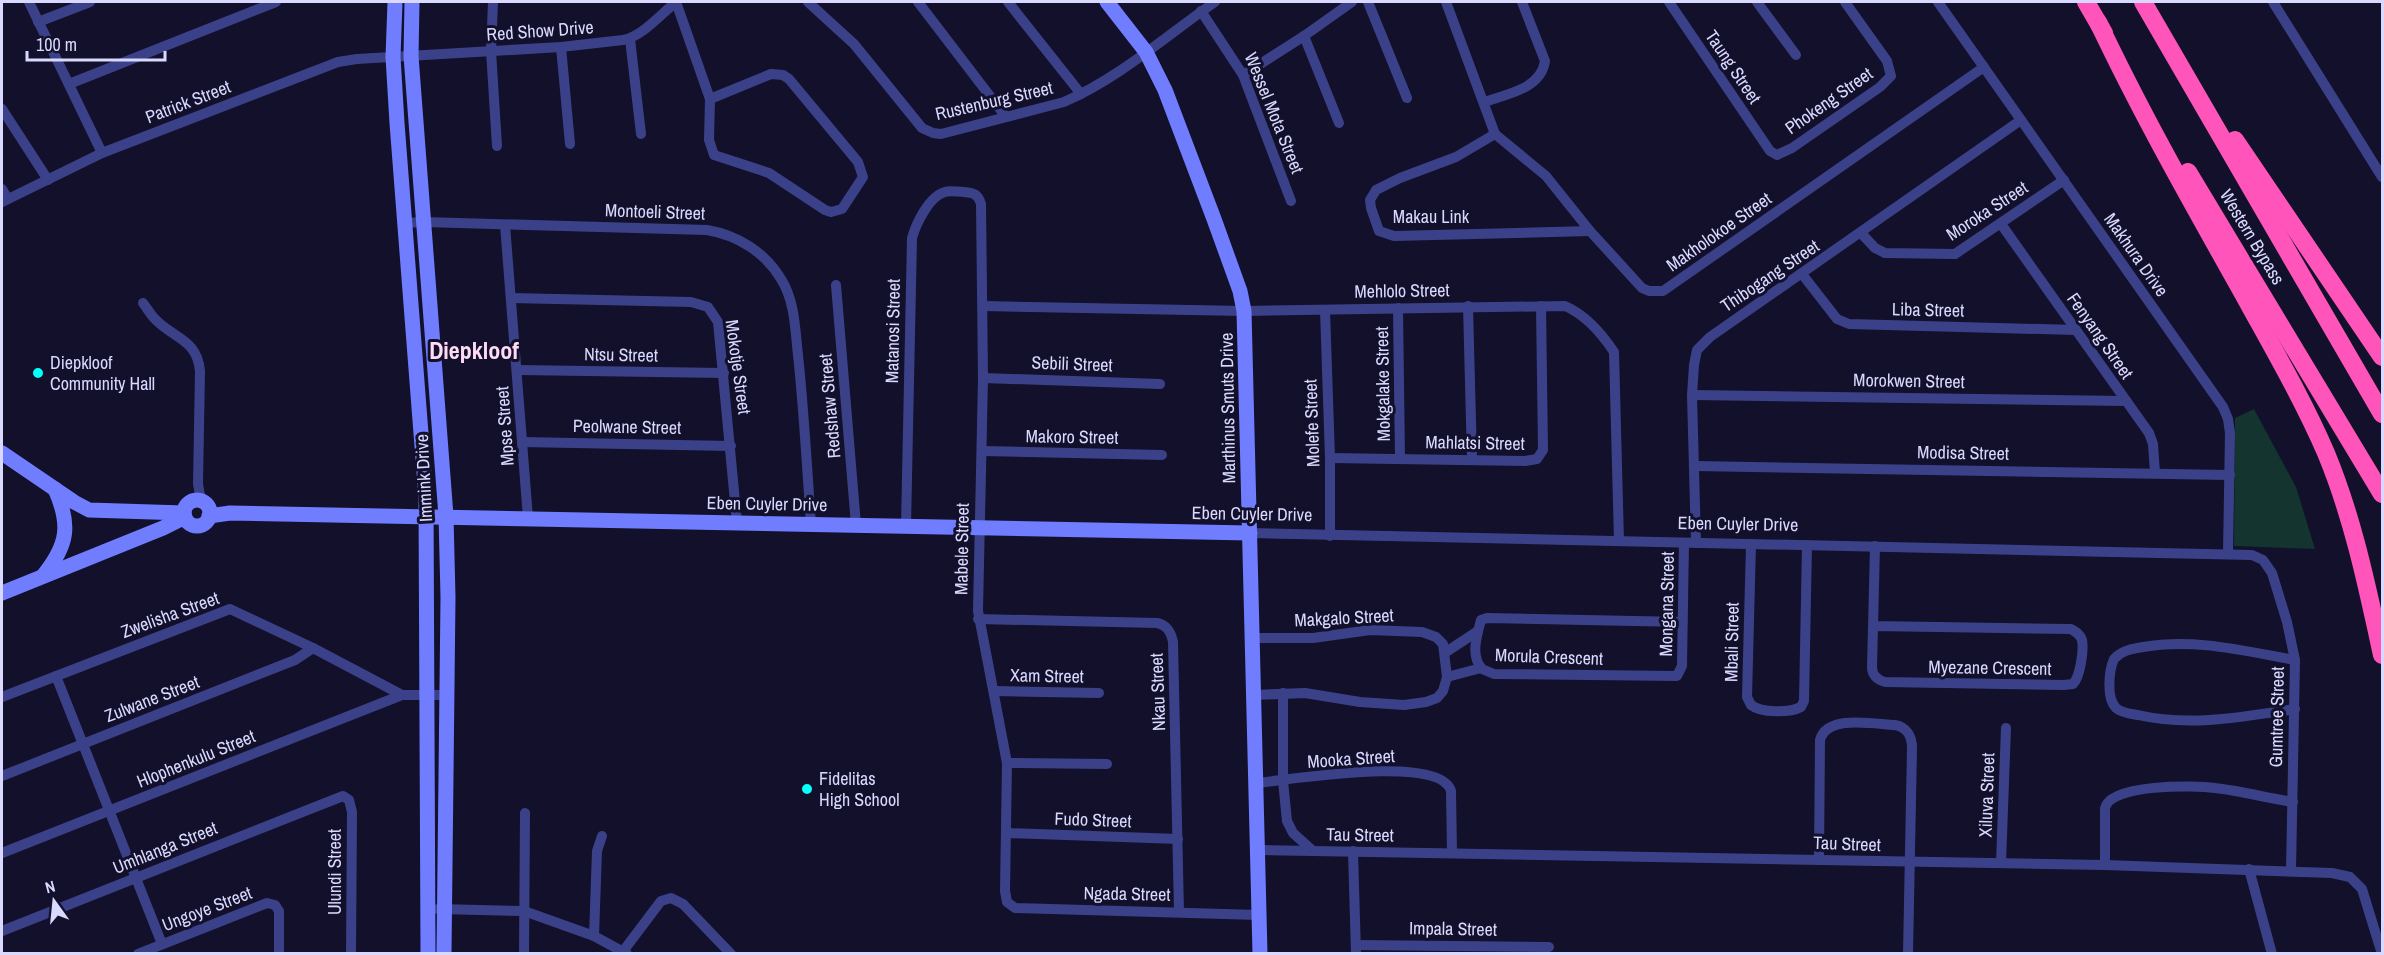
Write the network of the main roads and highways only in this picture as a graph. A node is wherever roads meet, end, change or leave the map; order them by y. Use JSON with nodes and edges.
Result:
{"nodes":[{"id":1,"x":2086,"y":2,"type":"edge"},
{"id":2,"x":2145,"y":4,"type":"edge"},
{"id":3,"x":2098,"y":22,"type":"junction"},
{"id":4,"x":2382,"y":357,"type":"edge"},
{"id":5,"x":2382,"y":414,"type":"edge"},
{"id":6,"x":2382,"y":494,"type":"edge"},
{"id":7,"x":2382,"y":654,"type":"edge"}],
"edges":[{"from":1,"to":3,"type":"highway","name":"Western Bypass"},
{"from":2,"to":4,"type":"highway"},
{"from":2,"to":5,"type":"highway","name":"Western Bypass"},
{"from":3,"to":6,"type":"highway","name":"Western Bypass"},
{"from":3,"to":7,"type":"highway"}]}
